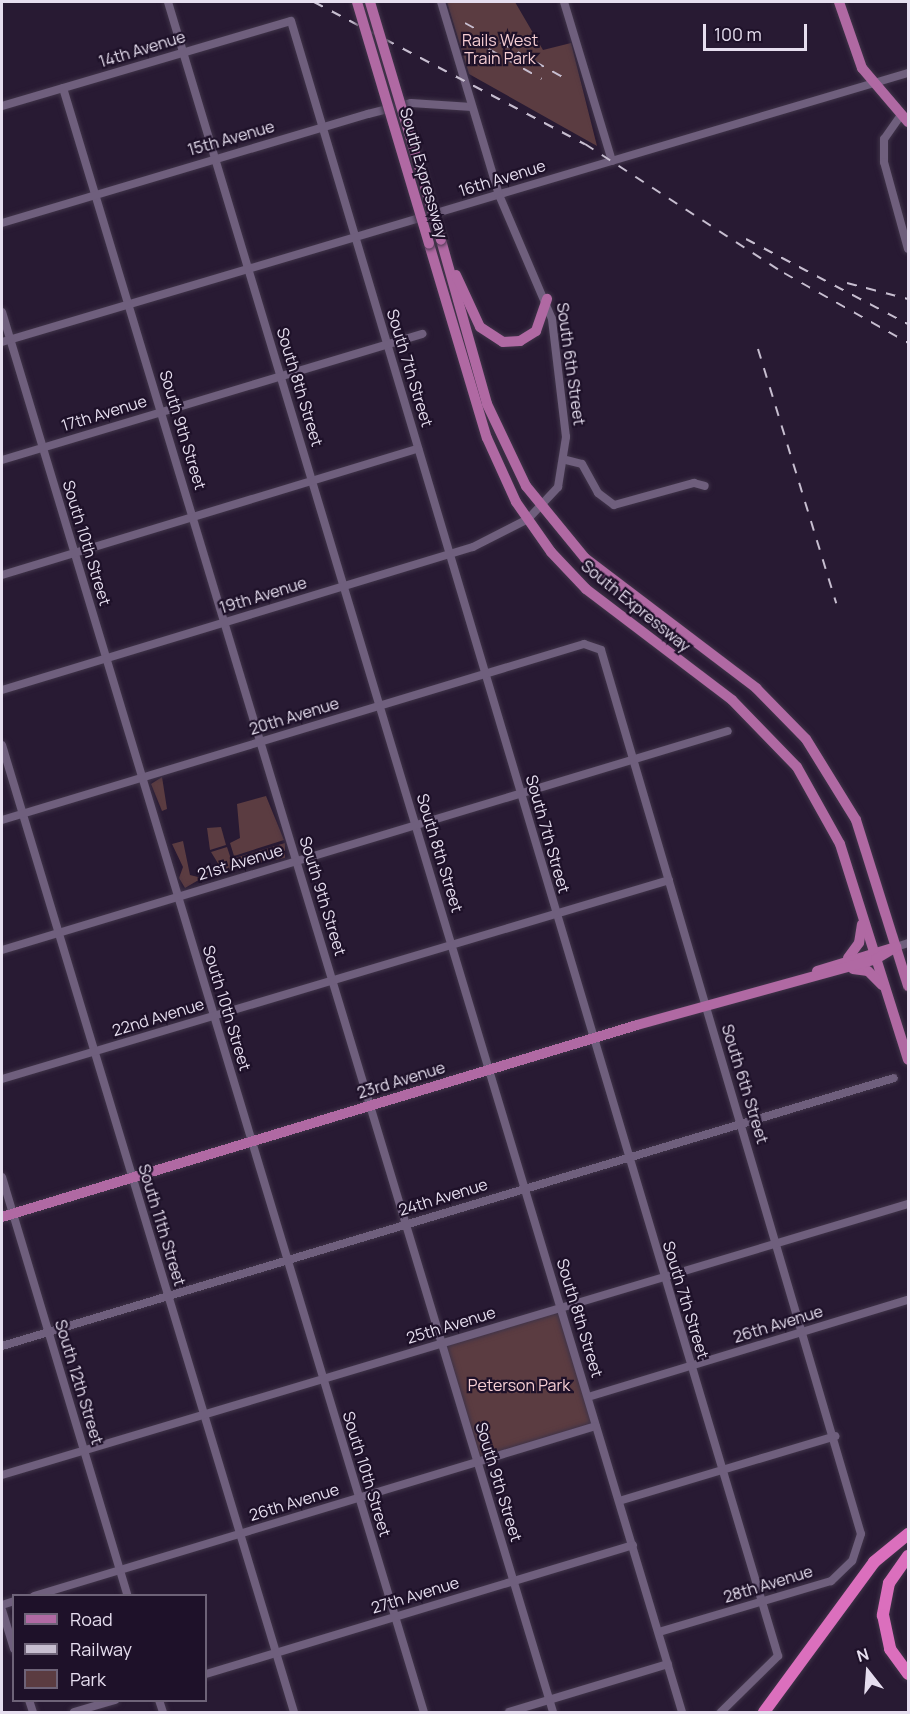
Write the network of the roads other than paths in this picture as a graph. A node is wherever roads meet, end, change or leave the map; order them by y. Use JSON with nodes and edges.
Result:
{"nodes":[{"id":1,"x":168,"y":2,"type":"edge"},
{"id":2,"x":357,"y":2,"type":"edge"},
{"id":3,"x":370,"y":2,"type":"edge"},
{"id":4,"x":441,"y":2,"type":"edge"},
{"id":5,"x":564,"y":2,"type":"edge"},
{"id":6,"x":839,"y":2,"type":"edge"},
{"id":7,"x":291,"y":21,"type":"joint"},
{"id":8,"x":183,"y":52,"type":"junction"},
{"id":9,"x":909,"y":73,"type":"edge"},
{"id":10,"x":871,"y":84,"type":"junction"},
{"id":11,"x":63,"y":88,"type":"junction"},
{"id":12,"x":2,"y":106,"type":"edge"},
{"id":13,"x":472,"y":107,"type":"junction"},
{"id":14,"x":905,"y":118,"type":"edge"},
{"id":15,"x":323,"y":127,"type":"junction"},
{"id":16,"x":215,"y":158,"type":"junction"},
{"id":17,"x":612,"y":161,"type":"junction"},
{"id":18,"x":96,"y":195,"type":"junction"},
{"id":19,"x":499,"y":195,"type":"junction"},
{"id":20,"x":2,"y":223,"type":"edge"},
{"id":21,"x":355,"y":237,"type":"junction"},
{"id":22,"x":441,"y":240,"type":"junction"},
{"id":23,"x":909,"y":249,"type":"edge"},
{"id":24,"x":248,"y":269,"type":"junction"},
{"id":25,"x":547,"y":299,"type":"junction"},
{"id":26,"x":129,"y":304,"type":"junction"},
{"id":27,"x":2,"y":312,"type":"edge"},
{"id":28,"x":423,"y":334,"type":"dead end"},
{"id":29,"x":6,"y":341,"type":"edge"},
{"id":30,"x":387,"y":344,"type":"junction"},
{"id":31,"x":280,"y":375,"type":"junction"},
{"id":32,"x":161,"y":412,"type":"junction"},
{"id":33,"x":42,"y":447,"type":"junction"},
{"id":34,"x":418,"y":449,"type":"junction"},
{"id":35,"x":2,"y":460,"type":"edge"},
{"id":36,"x":566,"y":460,"type":"junction"},
{"id":37,"x":312,"y":481,"type":"junction"},
{"id":38,"x":705,"y":486,"type":"dead end"},
{"id":39,"x":540,"y":508,"type":"junction"},
{"id":40,"x":193,"y":517,"type":"junction"},
{"id":41,"x":528,"y":519,"type":"junction"},
{"id":42,"x":74,"y":553,"type":"junction"},
{"id":43,"x":450,"y":554,"type":"junction"},
{"id":44,"x":2,"y":575,"type":"edge"},
{"id":45,"x":344,"y":586,"type":"junction"},
{"id":46,"x":225,"y":622,"type":"junction"},
{"id":47,"x":597,"y":645,"type":"joint"},
{"id":48,"x":106,"y":658,"type":"junction"},
{"id":49,"x":485,"y":674,"type":"junction"},
{"id":50,"x":2,"y":690,"type":"edge"},
{"id":51,"x":380,"y":705,"type":"junction"},
{"id":52,"x":728,"y":731,"type":"dead end"},
{"id":53,"x":262,"y":741,"type":"junction"},
{"id":54,"x":2,"y":745,"type":"edge"},
{"id":55,"x":634,"y":760,"type":"junction"},
{"id":56,"x":142,"y":778,"type":"junction"},
{"id":57,"x":520,"y":793,"type":"junction"},
{"id":58,"x":22,"y":814,"type":"junction"},
{"id":59,"x":2,"y":820,"type":"edge"},
{"id":60,"x":416,"y":825,"type":"junction"},
{"id":61,"x":297,"y":861,"type":"junction"},
{"id":62,"x":669,"y":880,"type":"junction"},
{"id":63,"x":178,"y":897,"type":"junction"},
{"id":64,"x":860,"y":906,"type":"junction"},
{"id":65,"x":556,"y":913,"type":"junction"},
{"id":66,"x":58,"y":933,"type":"junction"},
{"id":67,"x":909,"y":943,"type":"edge"},
{"id":68,"x":452,"y":944,"type":"junction"},
{"id":69,"x":896,"y":947,"type":"junction"},
{"id":70,"x":2,"y":950,"type":"edge"},
{"id":71,"x":875,"y":955,"type":"junction"},
{"id":72,"x":848,"y":958,"type":"junction"},
{"id":73,"x":841,"y":970,"type":"junction"},
{"id":74,"x":810,"y":974,"type":"junction"},
{"id":75,"x":332,"y":980,"type":"junction"},
{"id":76,"x":909,"y":986,"type":"edge"},
{"id":77,"x":887,"y":994,"type":"junction"},
{"id":78,"x":706,"y":1005,"type":"junction"},
{"id":79,"x":213,"y":1015,"type":"junction"},
{"id":80,"x":593,"y":1038,"type":"junction"},
{"id":81,"x":93,"y":1053,"type":"junction"},
{"id":82,"x":909,"y":1060,"type":"edge"},
{"id":83,"x":489,"y":1070,"type":"junction"},
{"id":84,"x":894,"y":1078,"type":"dead end"},
{"id":85,"x":2,"y":1079,"type":"edge"},
{"id":86,"x":370,"y":1105,"type":"junction"},
{"id":87,"x":741,"y":1124,"type":"junction"},
{"id":88,"x":251,"y":1141,"type":"junction"},
{"id":89,"x":628,"y":1157,"type":"junction"},
{"id":90,"x":2,"y":1177,"type":"edge"},
{"id":91,"x":132,"y":1177,"type":"junction"},
{"id":92,"x":525,"y":1188,"type":"junction"},
{"id":93,"x":909,"y":1204,"type":"edge"},
{"id":94,"x":13,"y":1213,"type":"junction"},
{"id":95,"x":2,"y":1217,"type":"edge"},
{"id":96,"x":406,"y":1224,"type":"junction"},
{"id":97,"x":777,"y":1243,"type":"junction"},
{"id":98,"x":287,"y":1260,"type":"junction"},
{"id":99,"x":664,"y":1277,"type":"junction"},
{"id":100,"x":168,"y":1296,"type":"junction"},
{"id":101,"x":909,"y":1300,"type":"edge"},
{"id":102,"x":561,"y":1307,"type":"junction"},
{"id":103,"x":49,"y":1332,"type":"junction"},
{"id":104,"x":804,"y":1332,"type":"junction"},
{"id":105,"x":442,"y":1343,"type":"junction"},
{"id":106,"x":2,"y":1346,"type":"edge"},
{"id":107,"x":690,"y":1366,"type":"junction"},
{"id":108,"x":322,"y":1379,"type":"junction"},
{"id":109,"x":588,"y":1397,"type":"junction"},
{"id":110,"x":204,"y":1415,"type":"junction"},
{"id":111,"x":596,"y":1426,"type":"junction"},
{"id":112,"x":835,"y":1436,"type":"junction"},
{"id":113,"x":84,"y":1450,"type":"junction"},
{"id":114,"x":477,"y":1462,"type":"junction"},
{"id":115,"x":722,"y":1470,"type":"junction"},
{"id":116,"x":2,"y":1475,"type":"edge"},
{"id":117,"x":358,"y":1498,"type":"junction"},
{"id":118,"x":619,"y":1501,"type":"junction"},
{"id":119,"x":240,"y":1534,"type":"junction"},
{"id":120,"x":861,"y":1534,"type":"joint"},
{"id":121,"x":909,"y":1534,"type":"edge"},
{"id":122,"x":633,"y":1545,"type":"junction"},
{"id":123,"x":909,"y":1556,"type":"edge"},
{"id":124,"x":120,"y":1569,"type":"junction"},
{"id":125,"x":513,"y":1581,"type":"junction"},
{"id":126,"x":40,"y":1594,"type":"edge"},
{"id":127,"x":127,"y":1594,"type":"edge"},
{"id":128,"x":762,"y":1601,"type":"junction"},
{"id":129,"x":2,"y":1610,"type":"edge"},
{"id":130,"x":395,"y":1617,"type":"junction"},
{"id":131,"x":659,"y":1632,"type":"junction"},
{"id":132,"x":12,"y":1642,"type":"edge"},
{"id":133,"x":276,"y":1653,"type":"junction"},
{"id":134,"x":668,"y":1664,"type":"junction"},
{"id":135,"x":207,"y":1674,"type":"edge"},
{"id":136,"x":909,"y":1674,"type":"edge"},
{"id":137,"x":549,"y":1700,"type":"junction"},
{"id":138,"x":112,"y":1702,"type":"edge"},
{"id":139,"x":74,"y":1713,"type":"edge"},
{"id":140,"x":294,"y":1713,"type":"edge"},
{"id":141,"x":424,"y":1713,"type":"edge"},
{"id":142,"x":509,"y":1713,"type":"edge"},
{"id":143,"x":553,"y":1713,"type":"edge"},
{"id":144,"x":682,"y":1713,"type":"edge"},
{"id":145,"x":721,"y":1713,"type":"edge"},
{"id":146,"x":764,"y":1713,"type":"edge"}],
"edges":[{"from":1,"to":8,"type":"street","name":"South 8th Street"},
{"from":2,"to":41,"type":"main road","name":"South Expressway","bridge":true},
{"from":3,"to":22,"type":"main road","name":"South Expressway","bridge":true},
{"from":4,"to":13,"type":"street","name":"South 6th Street"},
{"from":5,"to":17,"type":"street"},
{"from":6,"to":10,"type":"main road"},
{"from":7,"to":8,"type":"street","name":"14th Avenue"},
{"from":7,"to":15,"type":"street","name":"South 7th Street"},
{"from":8,"to":11,"type":"street","name":"14th Avenue"},
{"from":8,"to":16,"type":"street","name":"South 8th Street"},
{"from":9,"to":10,"type":"street","name":"16th Avenue"},
{"from":10,"to":14,"type":"main road"},
{"from":10,"to":17,"type":"street","name":"16th Avenue"},
{"from":11,"to":12,"type":"street","name":"14th Avenue"},
{"from":11,"to":18,"type":"street","name":"South 9th Street"},
{"from":13,"to":15,"type":"street","name":"15th Avenue"},
{"from":13,"to":19,"type":"street","name":"South 6th Street"},
{"from":14,"to":23,"type":"street"},
{"from":15,"to":16,"type":"street","name":"15th Avenue"},
{"from":15,"to":21,"type":"street","name":"South 7th Street"},
{"from":16,"to":18,"type":"street","name":"15th Avenue"},
{"from":16,"to":24,"type":"street","name":"South 8th Street"},
{"from":17,"to":19,"type":"street","name":"16th Avenue"},
{"from":18,"to":20,"type":"street","name":"15th Avenue"},
{"from":18,"to":26,"type":"street","name":"South 9th Street"},
{"from":19,"to":21,"type":"street","name":"16th Avenue"},
{"from":19,"to":25,"type":"street","name":"South 6th Street"},
{"from":21,"to":24,"type":"street","name":"16th Avenue"},
{"from":21,"to":30,"type":"street","name":"South 7th Street"},
{"from":22,"to":25,"type":"main road"},
{"from":22,"to":39,"type":"main road","name":"South Expressway"},
{"from":24,"to":26,"type":"street","name":"16th Avenue"},
{"from":24,"to":31,"type":"street","name":"South 8th Street"},
{"from":25,"to":36,"type":"street","name":"South 6th Street"},
{"from":26,"to":29,"type":"street","name":"16th Avenue"},
{"from":26,"to":32,"type":"street","name":"South 9th Street"},
{"from":27,"to":29,"type":"street","name":"South 10th Street"},
{"from":28,"to":30,"type":"street","name":"17th Avenue"},
{"from":29,"to":33,"type":"street","name":"South 10th Street"},
{"from":30,"to":31,"type":"street","name":"17th Avenue"},
{"from":30,"to":34,"type":"street","name":"South 7th Street"},
{"from":31,"to":32,"type":"street","name":"17th Avenue"},
{"from":31,"to":37,"type":"street","name":"South 8th Street"},
{"from":32,"to":33,"type":"street","name":"17th Avenue"},
{"from":32,"to":40,"type":"street","name":"South 9th Street"},
{"from":33,"to":35,"type":"street","name":"17th Avenue"},
{"from":33,"to":42,"type":"street","name":"South 10th Street"},
{"from":34,"to":37,"type":"street"},
{"from":34,"to":43,"type":"street","name":"South 7th Street"},
{"from":36,"to":38,"type":"street"},
{"from":36,"to":39,"type":"street","name":"South 6th Street"},
{"from":37,"to":40,"type":"street"},
{"from":37,"to":45,"type":"street","name":"South 8th Street"},
{"from":39,"to":41,"type":"street","name":"South 6th Street"},
{"from":39,"to":69,"type":"main road","name":"South Expressway"},
{"from":40,"to":42,"type":"street"},
{"from":40,"to":46,"type":"street","name":"South 9th Street"},
{"from":41,"to":43,"type":"street","name":"19th Avenue"},
{"from":41,"to":64,"type":"main road","name":"South Expressway"},
{"from":42,"to":44,"type":"street"},
{"from":42,"to":48,"type":"street","name":"South 10th Street"},
{"from":43,"to":45,"type":"street","name":"19th Avenue"},
{"from":43,"to":49,"type":"street","name":"South 7th Street"},
{"from":45,"to":46,"type":"street","name":"19th Avenue"},
{"from":45,"to":51,"type":"street","name":"South 8th Street"},
{"from":46,"to":48,"type":"street","name":"19th Avenue"},
{"from":46,"to":53,"type":"street","name":"South 9th Street"},
{"from":47,"to":49,"type":"street","name":"20th Avenue"},
{"from":47,"to":55,"type":"street","name":"South 6th Street"},
{"from":48,"to":50,"type":"street","name":"19th Avenue"},
{"from":48,"to":56,"type":"street","name":"South 10th Street"},
{"from":49,"to":51,"type":"street","name":"20th Avenue"},
{"from":49,"to":57,"type":"street","name":"South 7th Street"},
{"from":51,"to":53,"type":"street","name":"20th Avenue"},
{"from":51,"to":60,"type":"street","name":"South 8th Street"},
{"from":52,"to":55,"type":"street","name":"21st Avenue"},
{"from":53,"to":56,"type":"street","name":"20th Avenue"},
{"from":53,"to":61,"type":"street","name":"South 9th Street"},
{"from":54,"to":58,"type":"street","name":"South 11th Street"},
{"from":55,"to":57,"type":"street","name":"21st Avenue"},
{"from":55,"to":62,"type":"street","name":"South 6th Street"},
{"from":56,"to":58,"type":"street","name":"20th Avenue"},
{"from":56,"to":63,"type":"street","name":"South 10th Street"},
{"from":57,"to":60,"type":"street","name":"21st Avenue"},
{"from":57,"to":65,"type":"street","name":"South 7th Street"},
{"from":58,"to":59,"type":"street","name":"20th Avenue"},
{"from":58,"to":66,"type":"street","name":"South 11th Street"},
{"from":60,"to":61,"type":"street","name":"21st Avenue"},
{"from":60,"to":68,"type":"street","name":"South 8th Street"},
{"from":61,"to":63,"type":"street","name":"21st Avenue"},
{"from":61,"to":75,"type":"street","name":"South 9th Street"},
{"from":62,"to":65,"type":"street","name":"22nd Avenue"},
{"from":62,"to":78,"type":"street","name":"South 6th Street"},
{"from":63,"to":66,"type":"street","name":"21st Avenue"},
{"from":63,"to":79,"type":"street","name":"South 10th Street"},
{"from":64,"to":71,"type":"main road","name":"South Expressway"},
{"from":64,"to":72,"type":"main road"},
{"from":65,"to":68,"type":"street","name":"22nd Avenue"},
{"from":65,"to":80,"type":"street","name":"South 7th Street"},
{"from":66,"to":70,"type":"street","name":"21st Avenue"},
{"from":66,"to":81,"type":"street","name":"South 11th Street"},
{"from":67,"to":69,"type":"street","name":"23rd Avenue"},
{"from":68,"to":75,"type":"street","name":"22nd Avenue"},
{"from":68,"to":83,"type":"street","name":"South 8th Street"},
{"from":69,"to":71,"type":"main road","name":"23rd Avenue"},
{"from":69,"to":76,"type":"main road","name":"South Expressway"},
{"from":71,"to":72,"type":"main road","name":"23rd Avenue"},
{"from":71,"to":73,"type":"main road","name":"23rd Avenue"},
{"from":71,"to":77,"type":"main road","name":"South Expressway"},
{"from":72,"to":74,"type":"main road","name":"23rd Avenue"},
{"from":73,"to":74,"type":"main road","name":"23rd Avenue"},
{"from":73,"to":77,"type":"main road"},
{"from":74,"to":78,"type":"main road","name":"23rd Avenue"},
{"from":75,"to":79,"type":"street","name":"22nd Avenue"},
{"from":75,"to":86,"type":"street","name":"South 9th Street"},
{"from":77,"to":82,"type":"main road","name":"South Expressway"},
{"from":78,"to":80,"type":"main road","name":"23rd Avenue"},
{"from":78,"to":87,"type":"street","name":"South 6th Street"},
{"from":79,"to":81,"type":"street","name":"22nd Avenue"},
{"from":79,"to":88,"type":"street","name":"South 10th Street"},
{"from":80,"to":83,"type":"main road","name":"23rd Avenue"},
{"from":80,"to":89,"type":"street","name":"South 7th Street"},
{"from":81,"to":85,"type":"street","name":"22nd Avenue"},
{"from":81,"to":91,"type":"street","name":"South 11th Street"},
{"from":83,"to":86,"type":"main road","name":"23rd Avenue"},
{"from":83,"to":92,"type":"street","name":"South 8th Street"},
{"from":84,"to":87,"type":"street","name":"24th Avenue"},
{"from":86,"to":88,"type":"main road","name":"23rd Avenue"},
{"from":86,"to":96,"type":"street","name":"South 9th Street"},
{"from":87,"to":89,"type":"street","name":"24th Avenue"},
{"from":87,"to":97,"type":"street","name":"South 6th Street"},
{"from":88,"to":91,"type":"main road","name":"23rd Avenue"},
{"from":88,"to":98,"type":"street","name":"South 10th Street"},
{"from":89,"to":92,"type":"street","name":"24th Avenue"},
{"from":89,"to":99,"type":"street","name":"South 7th Street"},
{"from":90,"to":94,"type":"street","name":"South 12th Street"},
{"from":91,"to":94,"type":"main road","name":"23rd Avenue"},
{"from":91,"to":100,"type":"street","name":"South 11th Street"},
{"from":92,"to":96,"type":"street","name":"24th Avenue"},
{"from":92,"to":102,"type":"street","name":"South 8th Street"},
{"from":93,"to":97,"type":"street","name":"25th Avenue"},
{"from":94,"to":95,"type":"main road","name":"23rd Avenue"},
{"from":94,"to":103,"type":"street","name":"South 12th Street"},
{"from":96,"to":98,"type":"street","name":"24th Avenue"},
{"from":96,"to":105,"type":"street","name":"South 9th Street"},
{"from":97,"to":99,"type":"street","name":"25th Avenue"},
{"from":97,"to":104,"type":"street","name":"South 6th Street"},
{"from":98,"to":100,"type":"street","name":"24th Avenue"},
{"from":98,"to":108,"type":"street","name":"South 10th Street"},
{"from":99,"to":102,"type":"street","name":"25th Avenue"},
{"from":99,"to":107,"type":"street","name":"South 7th Street"},
{"from":100,"to":103,"type":"street","name":"24th Avenue"},
{"from":100,"to":110,"type":"street","name":"South 11th Street"},
{"from":101,"to":104,"type":"street","name":"26th Avenue"},
{"from":102,"to":105,"type":"street","name":"25th Avenue"},
{"from":102,"to":109,"type":"street","name":"South 8th Street"},
{"from":103,"to":106,"type":"street","name":"24th Avenue"},
{"from":103,"to":113,"type":"street","name":"South 12th Street"},
{"from":104,"to":107,"type":"street","name":"26th Avenue"},
{"from":104,"to":112,"type":"street","name":"South 6th Street"},
{"from":105,"to":108,"type":"street","name":"25th Avenue"},
{"from":105,"to":114,"type":"street","name":"South 9th Street"},
{"from":107,"to":109,"type":"street","name":"26th Avenue"},
{"from":107,"to":115,"type":"street","name":"South 7th Street"},
{"from":108,"to":110,"type":"street","name":"25th Avenue"},
{"from":108,"to":117,"type":"street","name":"South 10th Street"},
{"from":109,"to":111,"type":"street","name":"South 8th Street"},
{"from":110,"to":113,"type":"street","name":"25th Avenue"},
{"from":110,"to":119,"type":"street","name":"South 11th Street"},
{"from":111,"to":114,"type":"street","name":"26th Avenue"},
{"from":111,"to":118,"type":"street","name":"South 8th Street"},
{"from":112,"to":115,"type":"street"},
{"from":112,"to":120,"type":"street","name":"South 6th Street"},
{"from":113,"to":116,"type":"street","name":"25th Avenue"},
{"from":113,"to":124,"type":"street","name":"South 12th Street"},
{"from":114,"to":117,"type":"street","name":"26th Avenue"},
{"from":114,"to":125,"type":"street","name":"South 9th Street"},
{"from":115,"to":118,"type":"street"},
{"from":115,"to":128,"type":"street","name":"South 7th Street"},
{"from":117,"to":119,"type":"street","name":"26th Avenue"},
{"from":117,"to":130,"type":"street","name":"South 10th Street"},
{"from":118,"to":122,"type":"street","name":"South 8th Street"},
{"from":119,"to":124,"type":"street","name":"26th Avenue"},
{"from":119,"to":133,"type":"street","name":"South 11th Street"},
{"from":120,"to":128,"type":"street","name":"28th Avenue"},
{"from":121,"to":146,"type":"highway"},
{"from":122,"to":125,"type":"street","name":"27th Avenue"},
{"from":122,"to":131,"type":"street","name":"South 8th Street"},
{"from":123,"to":136,"type":"highway"},
{"from":124,"to":126,"type":"street","name":"26th Avenue"},
{"from":124,"to":127,"type":"street","name":"South 12th Street"},
{"from":125,"to":130,"type":"street","name":"27th Avenue"},
{"from":125,"to":137,"type":"street","name":"South 9th Street"},
{"from":128,"to":131,"type":"street","name":"28th Avenue"},
{"from":128,"to":145,"type":"street","name":"South 7th Street"},
{"from":129,"to":132,"type":"street"},
{"from":130,"to":133,"type":"street","name":"27th Avenue"},
{"from":130,"to":141,"type":"street","name":"South 10th Street"},
{"from":131,"to":134,"type":"street","name":"South 8th Street"},
{"from":133,"to":135,"type":"street","name":"27th Avenue"},
{"from":133,"to":140,"type":"street","name":"South 11th Street"},
{"from":134,"to":137,"type":"street"},
{"from":134,"to":144,"type":"street","name":"South 8th Street"},
{"from":137,"to":142,"type":"street"},
{"from":137,"to":143,"type":"street","name":"South 9th Street"},
{"from":138,"to":139,"type":"street"}]}
